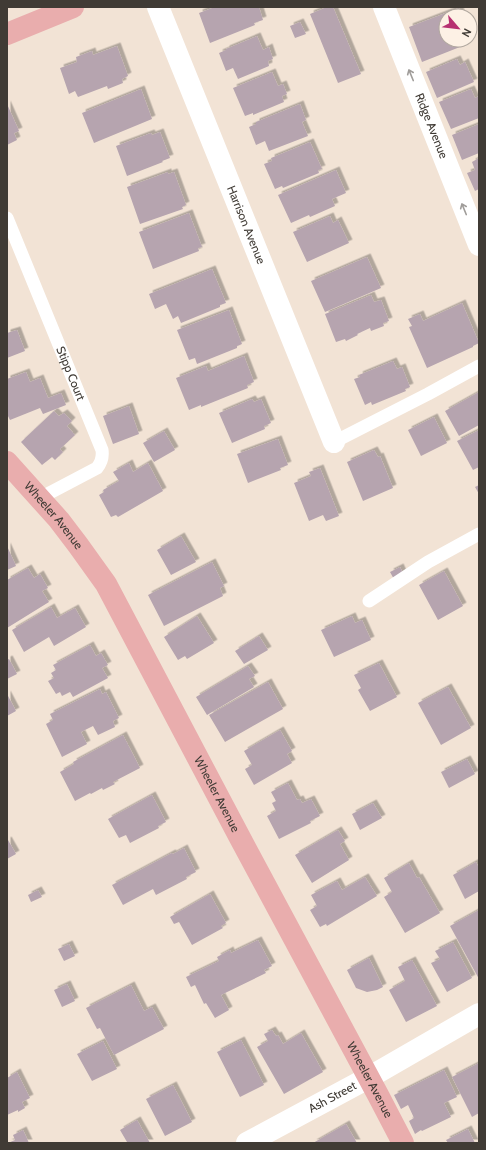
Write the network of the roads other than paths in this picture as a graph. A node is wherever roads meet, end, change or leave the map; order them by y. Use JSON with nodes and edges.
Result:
{"nodes":[{"id":1,"x":73,"y":7,"type":"edge"},
{"id":2,"x":158,"y":7,"type":"edge"},
{"id":3,"x":384,"y":7,"type":"edge"},
{"id":4,"x":7,"y":34,"type":"edge"},
{"id":5,"x":7,"y":218,"type":"edge"},
{"id":6,"x":479,"y":245,"type":"edge"},
{"id":7,"x":479,"y":366,"type":"edge"},
{"id":8,"x":334,"y":442,"type":"joint"},
{"id":9,"x":7,"y":462,"type":"edge"},
{"id":10,"x":40,"y":498,"type":"junction"},
{"id":11,"x":479,"y":534,"type":"edge"},
{"id":12,"x":369,"y":601,"type":"dead end"},
{"id":13,"x":479,"y":1014,"type":"edge"},
{"id":14,"x":368,"y":1078,"type":"junction"},
{"id":15,"x":248,"y":1143,"type":"edge"},
{"id":16,"x":403,"y":1143,"type":"edge"}],
"edges":[{"from":1,"to":4,"type":"main road"},
{"from":2,"to":8,"type":"street","name":"Harrison Avenue"},
{"from":6,"to":3,"type":"street","name":"Ridge Avenue","one_way":true},
{"from":5,"to":10,"type":"lane","name":"Stipp Court"},
{"from":7,"to":8,"type":"lane"},
{"from":9,"to":10,"type":"main road","name":"Wheeler Avenue"},
{"from":10,"to":14,"type":"main road","name":"Wheeler Avenue"},
{"from":11,"to":12,"type":"lane"},
{"from":13,"to":14,"type":"street","name":"Ash Street"},
{"from":14,"to":15,"type":"street","name":"Ash Street"},
{"from":14,"to":16,"type":"main road","name":"Wheeler Avenue"}]}
